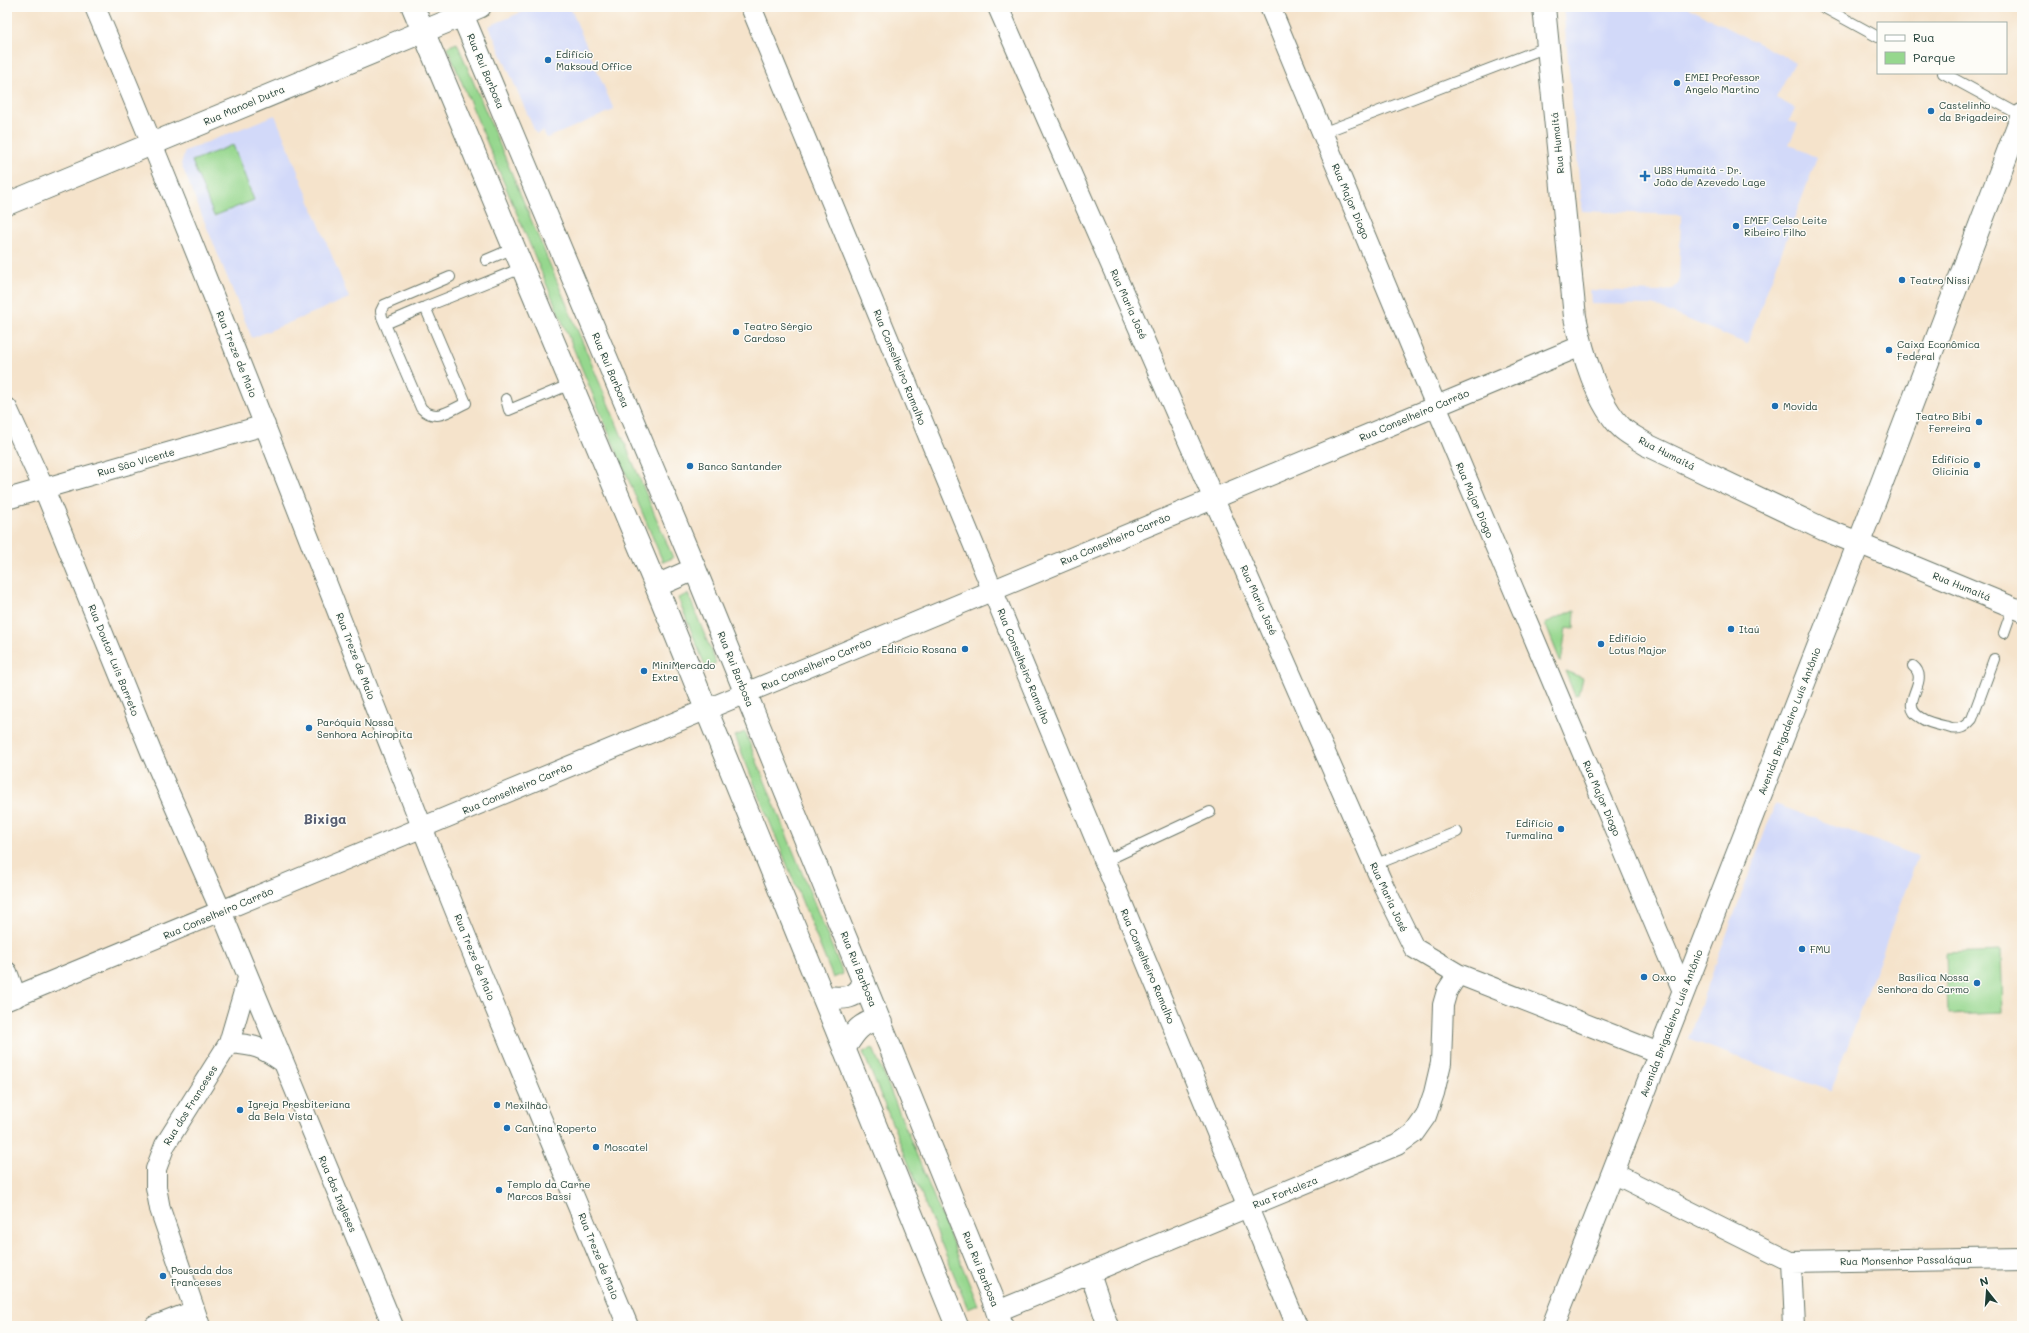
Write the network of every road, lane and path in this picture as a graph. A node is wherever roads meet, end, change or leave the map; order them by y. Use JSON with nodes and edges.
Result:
{"nodes":[{"id":1,"x":95,"y":7,"type":"edge"},
{"id":2,"x":413,"y":7,"type":"edge"},
{"id":3,"x":751,"y":7,"type":"edge"},
{"id":4,"x":998,"y":7,"type":"edge"},
{"id":5,"x":1270,"y":7,"type":"edge"},
{"id":6,"x":1544,"y":7,"type":"edge"},
{"id":7,"x":1823,"y":7,"type":"edge"},
{"id":8,"x":468,"y":10,"type":"edge"},
{"id":9,"x":423,"y":31,"type":"junction"},
{"id":10,"x":1877,"y":36,"type":"edge"},
{"id":11,"x":1547,"y":47,"type":"junction"},
{"id":12,"x":1945,"y":74,"type":"edge"},
{"id":13,"x":2021,"y":119,"type":"edge"},
{"id":14,"x":1322,"y":133,"type":"junction"},
{"id":15,"x":152,"y":143,"type":"junction"},
{"id":16,"x":7,"y":204,"type":"edge"},
{"id":17,"x":514,"y":248,"type":"junction"},
{"id":18,"x":486,"y":260,"type":"dead end"},
{"id":19,"x":522,"y":268,"type":"junction"},
{"id":20,"x":450,"y":277,"type":"dead end"},
{"id":21,"x":425,"y":307,"type":"junction"},
{"id":22,"x":385,"y":324,"type":"junction"},
{"id":23,"x":1581,"y":346,"type":"junction"},
{"id":24,"x":571,"y":384,"type":"junction"},
{"id":25,"x":506,"y":399,"type":"dead end"},
{"id":26,"x":1436,"y":406,"type":"junction"},
{"id":27,"x":7,"y":408,"type":"edge"},
{"id":28,"x":265,"y":424,"type":"junction"},
{"id":29,"x":44,"y":489,"type":"junction"},
{"id":30,"x":1214,"y":498,"type":"junction"},
{"id":31,"x":7,"y":499,"type":"edge"},
{"id":32,"x":1858,"y":543,"type":"junction"},
{"id":33,"x":695,"y":569,"type":"junction"},
{"id":34,"x":656,"y":586,"type":"junction"},
{"id":35,"x":993,"y":590,"type":"junction"},
{"id":36,"x":2018,"y":609,"type":"edge"},
{"id":37,"x":2004,"y":633,"type":"dead end"},
{"id":38,"x":1994,"y":659,"type":"dead end"},
{"id":39,"x":1913,"y":666,"type":"dead end"},
{"id":40,"x":746,"y":693,"type":"junction"},
{"id":41,"x":706,"y":709,"type":"junction"},
{"id":42,"x":1210,"y":812,"type":"dead end"},
{"id":43,"x":423,"y":828,"type":"junction"},
{"id":44,"x":1457,"y":832,"type":"dead end"},
{"id":45,"x":1105,"y":861,"type":"junction"},
{"id":46,"x":1374,"y":865,"type":"junction"},
{"id":47,"x":221,"y":912,"type":"junction"},
{"id":48,"x":7,"y":972,"type":"edge"},
{"id":49,"x":1458,"y":974,"type":"junction"},
{"id":50,"x":248,"y":978,"type":"junction"},
{"id":51,"x":864,"y":982,"type":"junction"},
{"id":52,"x":1683,"y":991,"type":"junction"},
{"id":53,"x":823,"y":997,"type":"junction"},
{"id":54,"x":12,"y":999,"type":"edge"},
{"id":55,"x":881,"y":1023,"type":"junction"},
{"id":56,"x":229,"y":1043,"type":"junction"},
{"id":57,"x":844,"y":1049,"type":"junction"},
{"id":58,"x":1659,"y":1053,"type":"junction"},
{"id":59,"x":283,"y":1062,"type":"junction"},
{"id":60,"x":1613,"y":1173,"type":"junction"},
{"id":61,"x":1248,"y":1208,"type":"junction"},
{"id":62,"x":2022,"y":1258,"type":"edge"},
{"id":63,"x":1791,"y":1262,"type":"junction"},
{"id":64,"x":1090,"y":1273,"type":"junction"},
{"id":65,"x":197,"y":1318,"type":"edge"},
{"id":66,"x":1000,"y":1318,"type":"edge"},
{"id":67,"x":155,"y":1326,"type":"edge"},
{"id":68,"x":393,"y":1326,"type":"edge"},
{"id":69,"x":628,"y":1326,"type":"edge"},
{"id":70,"x":957,"y":1326,"type":"edge"},
{"id":71,"x":1108,"y":1326,"type":"edge"},
{"id":72,"x":1297,"y":1326,"type":"edge"},
{"id":73,"x":1553,"y":1326,"type":"edge"},
{"id":74,"x":1794,"y":1326,"type":"edge"}],
"edges":[{"from":1,"to":15,"type":"street","name":"Rua Treze de Maio"},
{"from":2,"to":9,"type":"main road"},
{"from":3,"to":35,"type":"street","name":"Rua Conselheiro Ramalho"},
{"from":4,"to":30,"type":"street","name":"Rua Maria José"},
{"from":5,"to":14,"type":"street","name":"Rua Major Diogo"},
{"from":6,"to":11,"type":"main road","name":"Rua Humaitá"},
{"from":7,"to":10,"type":"lane"},
{"from":8,"to":9,"type":"main road","name":"Rua Manoel Dutra"},
{"from":8,"to":33,"type":"main road","name":"Rua Rui Barbosa"},
{"from":9,"to":15,"type":"main road","name":"Rua Manoel Dutra"},
{"from":9,"to":17,"type":"main road"},
{"from":11,"to":14,"type":"lane"},
{"from":11,"to":23,"type":"main road","name":"Rua Humaitá"},
{"from":12,"to":13,"type":"lane"},
{"from":13,"to":32,"type":"main road","name":"Avenida Brigadeiro Luís Antônio"},
{"from":14,"to":26,"type":"street","name":"Rua Major Diogo"},
{"from":15,"to":16,"type":"main road","name":"Rua Manoel Dutra"},
{"from":15,"to":28,"type":"street","name":"Rua Treze de Maio"},
{"from":17,"to":18,"type":"lane"},
{"from":17,"to":19,"type":"main road"},
{"from":19,"to":21,"type":"lane"},
{"from":19,"to":24,"type":"main road"},
{"from":20,"to":22,"type":"lane"},
{"from":21,"to":22,"type":"lane"},
{"from":21,"to":22,"type":"lane"},
{"from":23,"to":26,"type":"street","name":"Rua Conselheiro Carrão"},
{"from":23,"to":32,"type":"main road","name":"Rua Humaitá"},
{"from":24,"to":25,"type":"lane"},
{"from":24,"to":34,"type":"main road"},
{"from":26,"to":30,"type":"street","name":"Rua Conselheiro Carrão"},
{"from":26,"to":52,"type":"street","name":"Rua Major Diogo"},
{"from":27,"to":29,"type":"street","name":"Rua Doutor Luís Barreto"},
{"from":28,"to":29,"type":"street","name":"Rua São Vicente"},
{"from":28,"to":43,"type":"street","name":"Rua Treze de Maio"},
{"from":29,"to":31,"type":"street","name":"Rua São Vicente"},
{"from":29,"to":47,"type":"street","name":"Rua Doutor Luís Barreto"},
{"from":30,"to":35,"type":"street","name":"Rua Conselheiro Carrão"},
{"from":30,"to":46,"type":"street","name":"Rua Maria José"},
{"from":32,"to":36,"type":"street","name":"Rua Humaitá"},
{"from":32,"to":52,"type":"main road","name":"Avenida Brigadeiro Luís Antônio"},
{"from":33,"to":34,"type":"main road"},
{"from":33,"to":40,"type":"main road","name":"Rua Rui Barbosa"},
{"from":34,"to":41,"type":"main road"},
{"from":35,"to":40,"type":"street","name":"Rua Conselheiro Carrão"},
{"from":35,"to":45,"type":"street","name":"Rua Conselheiro Ramalho"},
{"from":36,"to":37,"type":"lane"},
{"from":38,"to":39,"type":"lane"},
{"from":40,"to":41,"type":"street","name":"Rua Conselheiro Carrão"},
{"from":40,"to":51,"type":"main road","name":"Rua Rui Barbosa"},
{"from":41,"to":43,"type":"street","name":"Rua Conselheiro Carrão"},
{"from":41,"to":53,"type":"main road"},
{"from":42,"to":45,"type":"lane"},
{"from":43,"to":47,"type":"street","name":"Rua Conselheiro Carrão"},
{"from":43,"to":69,"type":"street","name":"Rua Treze de Maio"},
{"from":44,"to":46,"type":"lane"},
{"from":45,"to":61,"type":"street","name":"Rua Conselheiro Ramalho"},
{"from":46,"to":49,"type":"street","name":"Rua Maria José"},
{"from":47,"to":50,"type":"street","name":"Rua dos Ingleses"},
{"from":47,"to":54,"type":"street","name":"Rua Conselheiro Carrão"},
{"from":48,"to":54,"type":"street"},
{"from":49,"to":58,"type":"street","name":"Rua Maria José"},
{"from":49,"to":61,"type":"street","name":"Rua Fortaleza"},
{"from":50,"to":56,"type":"street","name":"Rua dos Franceses"},
{"from":50,"to":59,"type":"street","name":"Rua dos Ingleses"},
{"from":51,"to":53,"type":"main road"},
{"from":51,"to":55,"type":"main road","name":"Rua Rui Barbosa"},
{"from":52,"to":58,"type":"main road","name":"Avenida Brigadeiro Luís Antônio"},
{"from":53,"to":57,"type":"main road"},
{"from":55,"to":57,"type":"main road"},
{"from":55,"to":66,"type":"main road","name":"Rua Rui Barbosa"},
{"from":56,"to":59,"type":"street"},
{"from":56,"to":65,"type":"street","name":"Rua dos Franceses"},
{"from":57,"to":70,"type":"main road"},
{"from":58,"to":60,"type":"main road","name":"Avenida Brigadeiro Luís Antônio"},
{"from":59,"to":68,"type":"street","name":"Rua dos Ingleses"},
{"from":60,"to":63,"type":"street"},
{"from":60,"to":73,"type":"main road","name":"Avenida Brigadeiro Luís Antônio"},
{"from":61,"to":64,"type":"street","name":"Rua Fortaleza"},
{"from":61,"to":72,"type":"street","name":"Rua Conselheiro Ramalho"},
{"from":62,"to":63,"type":"street","name":"Rua Monsenhor Passaláqua"},
{"from":63,"to":74,"type":"street"},
{"from":64,"to":66,"type":"street","name":"Rua Fortaleza"},
{"from":64,"to":71,"type":"street"},
{"from":65,"to":67,"type":"street"}]}
